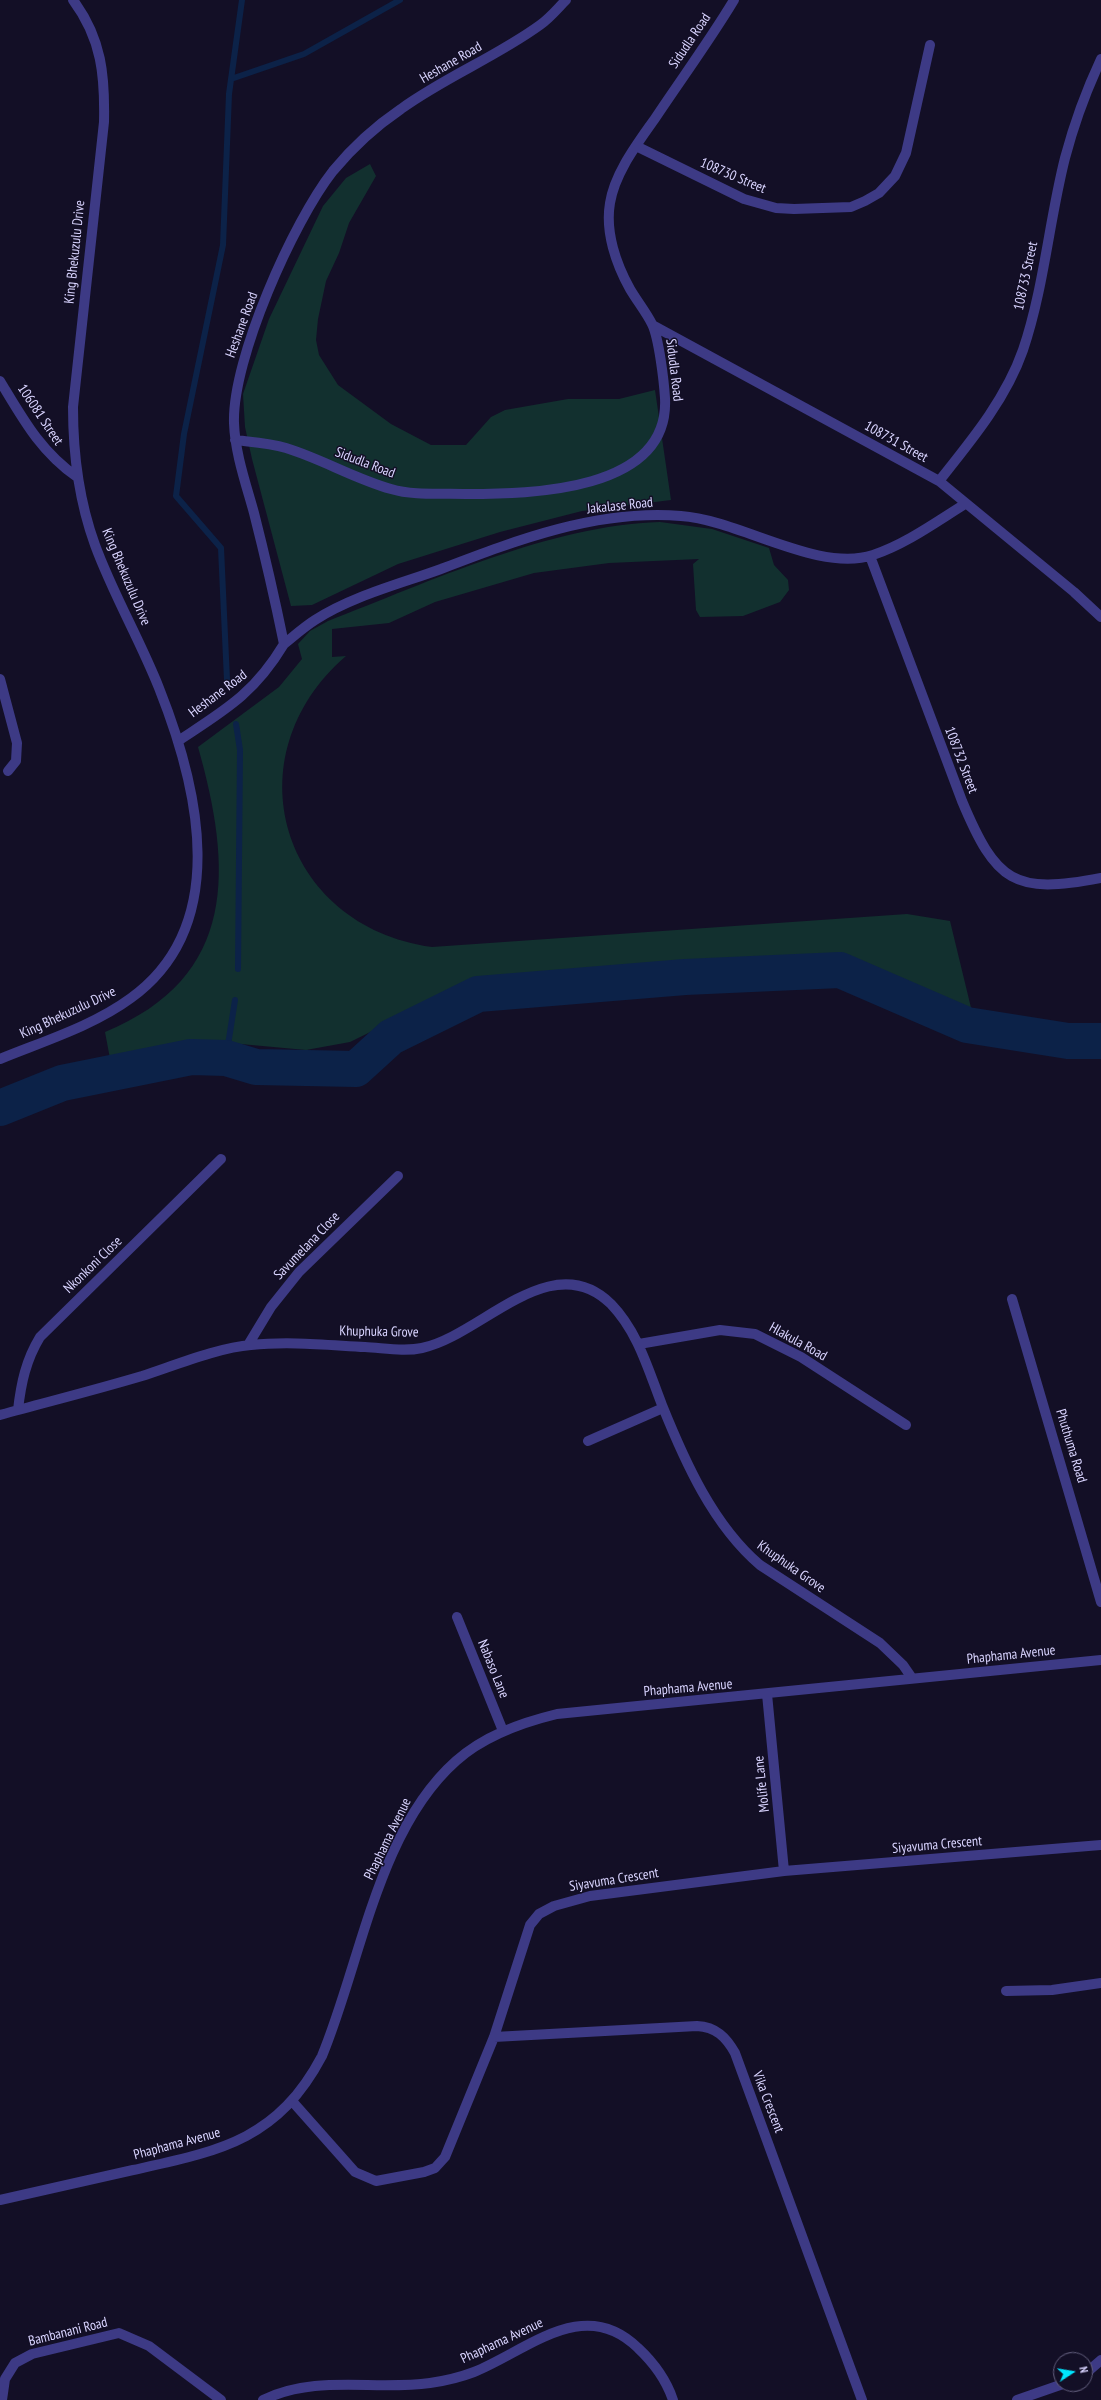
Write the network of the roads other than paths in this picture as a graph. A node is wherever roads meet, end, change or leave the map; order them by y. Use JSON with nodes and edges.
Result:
{"nodes":[{"id":1,"x":566,"y":0,"type":"edge"},
{"id":2,"x":734,"y":0,"type":"edge"},
{"id":3,"x":78,"y":2,"type":"edge"},
{"id":4,"x":930,"y":45,"type":"dead end"},
{"id":5,"x":1101,"y":59,"type":"edge"},
{"id":6,"x":636,"y":146,"type":"junction"},
{"id":7,"x":654,"y":326,"type":"junction"},
{"id":8,"x":0,"y":381,"type":"edge"},
{"id":9,"x":235,"y":440,"type":"junction"},
{"id":10,"x":77,"y":477,"type":"junction"},
{"id":11,"x":939,"y":481,"type":"junction"},
{"id":12,"x":965,"y":504,"type":"junction"},
{"id":13,"x":870,"y":556,"type":"junction"},
{"id":14,"x":1099,"y":610,"type":"edge"},
{"id":15,"x":284,"y":644,"type":"junction"},
{"id":16,"x":0,"y":679,"type":"edge"},
{"id":17,"x":178,"y":741,"type":"junction"},
{"id":18,"x":8,"y":770,"type":"dead end"},
{"id":19,"x":1101,"y":878,"type":"edge"},
{"id":20,"x":0,"y":1059,"type":"edge"},
{"id":21,"x":221,"y":1159,"type":"dead end"},
{"id":22,"x":398,"y":1176,"type":"dead end"},
{"id":23,"x":1012,"y":1299,"type":"dead end"},
{"id":24,"x":639,"y":1344,"type":"junction"},
{"id":25,"x":248,"y":1345,"type":"junction"},
{"id":26,"x":663,"y":1408,"type":"junction"},
{"id":27,"x":18,"y":1410,"type":"junction"},
{"id":28,"x":0,"y":1415,"type":"edge"},
{"id":29,"x":906,"y":1425,"type":"dead end"},
{"id":30,"x":588,"y":1441,"type":"dead end"},
{"id":31,"x":1101,"y":1602,"type":"edge"},
{"id":32,"x":457,"y":1617,"type":"dead end"},
{"id":33,"x":1101,"y":1660,"type":"edge"},
{"id":34,"x":912,"y":1678,"type":"junction"},
{"id":35,"x":767,"y":1694,"type":"junction"},
{"id":36,"x":503,"y":1731,"type":"junction"},
{"id":37,"x":1101,"y":1845,"type":"edge"},
{"id":38,"x":784,"y":1872,"type":"junction"},
{"id":39,"x":1101,"y":1983,"type":"edge"},
{"id":40,"x":1006,"y":1991,"type":"dead end"},
{"id":41,"x":494,"y":2037,"type":"junction"},
{"id":42,"x":292,"y":2101,"type":"junction"},
{"id":43,"x":0,"y":2200,"type":"edge"},
{"id":44,"x":1101,"y":2360,"type":"edge"},
{"id":45,"x":1093,"y":2367,"type":"edge"},
{"id":46,"x":1053,"y":2387,"type":"edge"},
{"id":47,"x":2,"y":2400,"type":"edge"},
{"id":48,"x":222,"y":2400,"type":"edge"},
{"id":49,"x":263,"y":2400,"type":"edge"},
{"id":50,"x":672,"y":2400,"type":"edge"},
{"id":51,"x":862,"y":2400,"type":"edge"},
{"id":52,"x":1017,"y":2400,"type":"edge"}],
"edges":[{"from":1,"to":9,"type":"street","name":"Heshane Road"},
{"from":2,"to":6,"type":"street","name":"Sidudla Road"},
{"from":3,"to":10,"type":"street","name":"King Bhekuzulu Drive"},
{"from":4,"to":6,"type":"street","name":"108730 Street"},
{"from":5,"to":11,"type":"street","name":"108733 Street"},
{"from":6,"to":7,"type":"street","name":"Sidudla Road"},
{"from":7,"to":9,"type":"street","name":"Sidudla Road"},
{"from":7,"to":11,"type":"street","name":"108731 Street"},
{"from":8,"to":10,"type":"street","name":"106081 Street"},
{"from":9,"to":15,"type":"street","name":"Heshane Road"},
{"from":10,"to":17,"type":"street","name":"King Bhekuzulu Drive"},
{"from":11,"to":12,"type":"street","name":"108731 Street"},
{"from":12,"to":13,"type":"street","name":"Jakalase Road"},
{"from":12,"to":14,"type":"street","name":"108731 Street"},
{"from":13,"to":15,"type":"street","name":"Jakalase Road"},
{"from":13,"to":19,"type":"street","name":"108732 Street"},
{"from":15,"to":17,"type":"street","name":"Heshane Road"},
{"from":16,"to":18,"type":"street"},
{"from":17,"to":20,"type":"street","name":"King Bhekuzulu Drive"},
{"from":21,"to":27,"type":"street","name":"Nkonkoni Close"},
{"from":22,"to":25,"type":"street","name":"Savumelana Close"},
{"from":23,"to":31,"type":"street","name":"Phuthuma Road"},
{"from":24,"to":25,"type":"street","name":"Khuphuka Grove"},
{"from":24,"to":26,"type":"street","name":"Khuphuka Grove"},
{"from":24,"to":29,"type":"street","name":"Hlakula Road"},
{"from":25,"to":27,"type":"street","name":"Khuphuka Grove"},
{"from":26,"to":30,"type":"street"},
{"from":26,"to":34,"type":"street","name":"Khuphuka Grove"},
{"from":27,"to":28,"type":"street","name":"Khuphuka Grove"},
{"from":32,"to":36,"type":"street","name":"Nabaso Lane"},
{"from":33,"to":34,"type":"street","name":"Phaphama Avenue"},
{"from":34,"to":35,"type":"street","name":"Phaphama Avenue"},
{"from":35,"to":36,"type":"street","name":"Phaphama Avenue"},
{"from":35,"to":38,"type":"street","name":"Molife Lane"},
{"from":36,"to":42,"type":"street","name":"Phaphama Avenue"},
{"from":37,"to":38,"type":"street","name":"Siyavuma Crescent"},
{"from":38,"to":41,"type":"street","name":"Siyavuma Crescent"},
{"from":39,"to":40,"type":"street"},
{"from":41,"to":42,"type":"street","name":"Siyavuma Crescent"},
{"from":41,"to":51,"type":"street","name":"Vika Crescent"},
{"from":42,"to":43,"type":"street","name":"Phaphama Avenue"},
{"from":44,"to":45,"type":"street"},
{"from":46,"to":52,"type":"street"},
{"from":47,"to":48,"type":"street","name":"Bambanani Road"},
{"from":49,"to":50,"type":"street","name":"Phaphama Avenue"}]}
